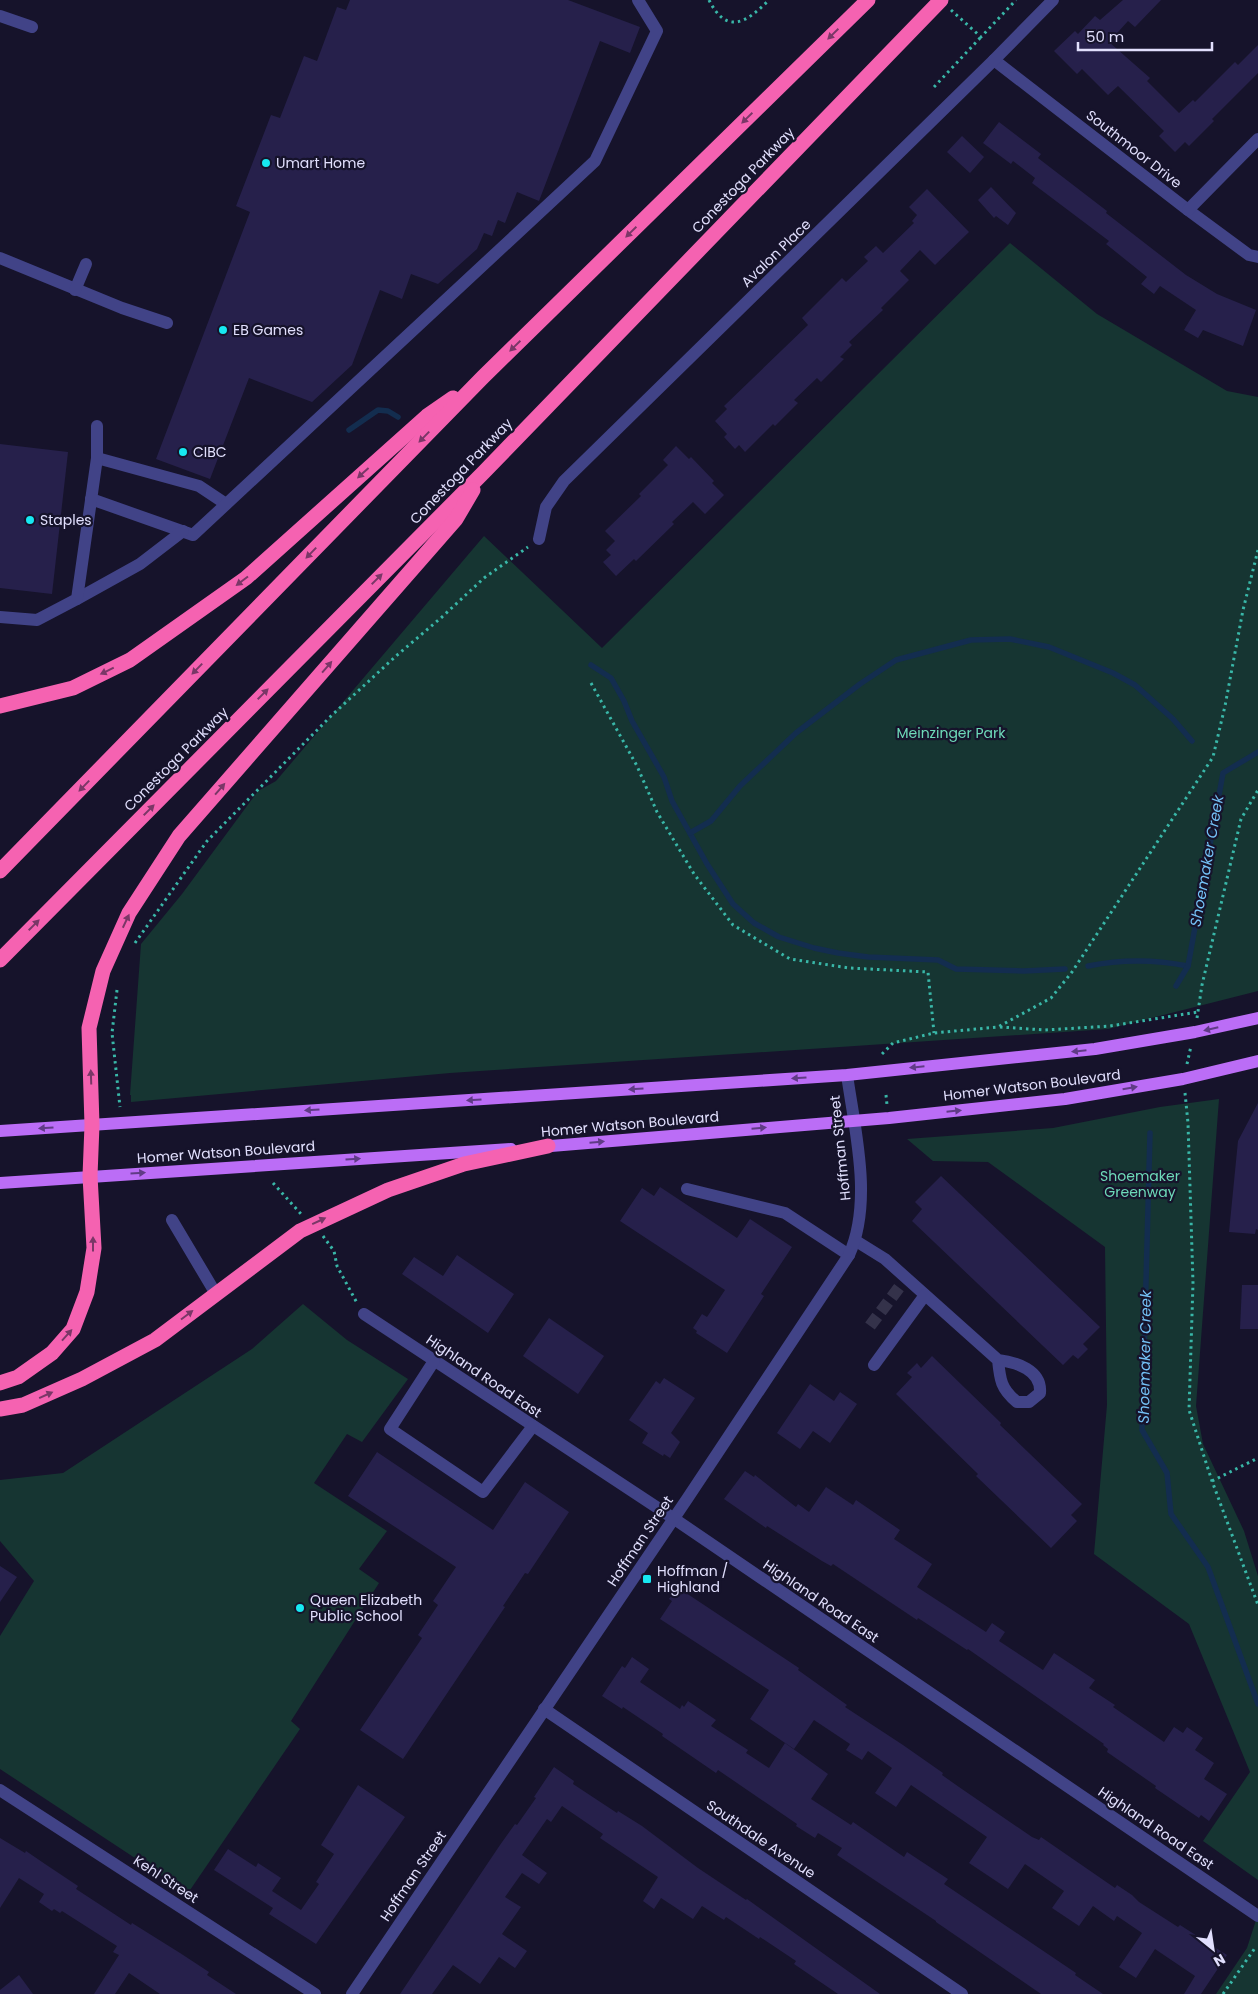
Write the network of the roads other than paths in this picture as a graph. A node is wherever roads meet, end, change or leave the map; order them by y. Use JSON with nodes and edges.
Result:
{"nodes":[{"id":1,"x":638,"y":0,"type":"edge"},
{"id":2,"x":868,"y":0,"type":"edge"},
{"id":3,"x":1053,"y":0,"type":"edge"},
{"id":4,"x":945,"y":3,"type":"edge"},
{"id":5,"x":0,"y":16,"type":"edge"},
{"id":6,"x":32,"y":27,"type":"dead end"},
{"id":7,"x":994,"y":60,"type":"junction"},
{"id":8,"x":1258,"y":139,"type":"edge"},
{"id":9,"x":1188,"y":210,"type":"junction"},
{"id":10,"x":1258,"y":257,"type":"edge"},
{"id":11,"x":0,"y":258,"type":"edge"},
{"id":12,"x":86,"y":264,"type":"dead end"},
{"id":13,"x":75,"y":290,"type":"junction"},
{"id":14,"x":167,"y":323,"type":"dead end"},
{"id":15,"x":483,"y":377,"type":"junction"},
{"id":16,"x":97,"y":426,"type":"dead end"},
{"id":17,"x":97,"y":458,"type":"junction"},
{"id":18,"x":484,"y":472,"type":"junction"},
{"id":19,"x":92,"y":498,"type":"junction"},
{"id":20,"x":226,"y":504,"type":"junction"},
{"id":21,"x":183,"y":531,"type":"junction"},
{"id":22,"x":539,"y":539,"type":"road end"},
{"id":23,"x":77,"y":599,"type":"junction"},
{"id":24,"x":0,"y":617,"type":"edge"},
{"id":25,"x":0,"y":706,"type":"edge"},
{"id":26,"x":0,"y":872,"type":"edge"},
{"id":27,"x":0,"y":960,"type":"edge"},
{"id":28,"x":1258,"y":1018,"type":"edge"},
{"id":29,"x":1258,"y":1061,"type":"edge"},
{"id":30,"x":847,"y":1075,"type":"junction"},
{"id":31,"x":854,"y":1120,"type":"junction"},
{"id":32,"x":92,"y":1125,"type":"junction"},
{"id":33,"x":0,"y":1131,"type":"edge"},
{"id":34,"x":548,"y":1146,"type":"junction"},
{"id":35,"x":90,"y":1176,"type":"junction"},
{"id":36,"x":0,"y":1183,"type":"edge"},
{"id":37,"x":687,"y":1189,"type":"dead end"},
{"id":38,"x":172,"y":1220,"type":"dead end"},
{"id":39,"x":856,"y":1241,"type":"junction"},
{"id":40,"x":849,"y":1255,"type":"junction"},
{"id":41,"x":216,"y":1294,"type":"junction"},
{"id":42,"x":925,"y":1295,"type":"junction"},
{"id":43,"x":364,"y":1314,"type":"road end"},
{"id":44,"x":998,"y":1360,"type":"dead end"},
{"id":45,"x":434,"y":1361,"type":"junction"},
{"id":46,"x":874,"y":1365,"type":"dead end"},
{"id":47,"x":0,"y":1383,"type":"edge"},
{"id":48,"x":0,"y":1409,"type":"edge"},
{"id":49,"x":533,"y":1426,"type":"junction"},
{"id":50,"x":673,"y":1518,"type":"junction"},
{"id":51,"x":544,"y":1709,"type":"junction"},
{"id":52,"x":0,"y":1790,"type":"edge"},
{"id":53,"x":1258,"y":1916,"type":"edge"},
{"id":54,"x":316,"y":1994,"type":"edge"},
{"id":55,"x":352,"y":1994,"type":"edge"},
{"id":56,"x":962,"y":1994,"type":"edge"}],
"edges":[{"from":1,"to":20,"type":"street"},
{"from":2,"to":15,"type":"highway","one_way":true},
{"from":3,"to":7,"type":"street","name":"Avalon Place"},
{"from":4,"to":18,"type":"highway","name":"Conestoga Parkway"},
{"from":5,"to":6,"type":"street"},
{"from":7,"to":9,"type":"street","name":"Southmoor Drive"},
{"from":7,"to":22,"type":"street","name":"Avalon Place"},
{"from":8,"to":9,"type":"street"},
{"from":9,"to":10,"type":"street","name":"Southmoor Drive"},
{"from":11,"to":13,"type":"street"},
{"from":12,"to":13,"type":"street"},
{"from":13,"to":14,"type":"street"},
{"from":15,"to":25,"type":"highway","one_way":true},
{"from":15,"to":26,"type":"highway","one_way":true},
{"from":16,"to":17,"type":"street"},
{"from":17,"to":19,"type":"street"},
{"from":17,"to":20,"type":"street"},
{"from":27,"to":18,"type":"highway","name":"Conestoga Parkway","one_way":true},
{"from":32,"to":18,"type":"highway","one_way":true},
{"from":19,"to":21,"type":"street"},
{"from":19,"to":23,"type":"street"},
{"from":20,"to":21,"type":"street"},
{"from":21,"to":23,"type":"street"},
{"from":23,"to":24,"type":"street"},
{"from":28,"to":30,"type":"main road","name":"Homer Watson Boulevard","one_way":true},
{"from":31,"to":29,"type":"main road","name":"Homer Watson Boulevard","one_way":true},
{"from":30,"to":31,"type":"street","name":"Hoffman Street"},
{"from":30,"to":32,"type":"main road","name":"Homer Watson Boulevard","one_way":true},
{"from":34,"to":31,"type":"main road","name":"Homer Watson Boulevard","one_way":true},
{"from":31,"to":39,"type":"street","name":"Hoffman Street"},
{"from":32,"to":33,"type":"main road","name":"Homer Watson Boulevard","one_way":true},
{"from":32,"to":35,"type":"highway"},
{"from":35,"to":34,"type":"main road","name":"Homer Watson Boulevard","one_way":true},
{"from":41,"to":34,"type":"highway","one_way":true},
{"from":35,"to":36,"type":"main road","name":"Homer Watson Boulevard"},
{"from":47,"to":35,"type":"highway","one_way":true},
{"from":37,"to":40,"type":"street"},
{"from":38,"to":41,"type":"street"},
{"from":39,"to":40,"type":"street","name":"Hoffman Street"},
{"from":39,"to":42,"type":"street"},
{"from":40,"to":50,"type":"street","name":"Hoffman Street"},
{"from":48,"to":41,"type":"highway","one_way":true},
{"from":42,"to":44,"type":"street"},
{"from":42,"to":46,"type":"street"},
{"from":43,"to":45,"type":"street","name":"Highland Road East"},
{"from":45,"to":49,"type":"street","name":"Highland Road East"},
{"from":45,"to":49,"type":"street"},
{"from":49,"to":50,"type":"street","name":"Highland Road East"},
{"from":50,"to":51,"type":"street","name":"Hoffman Street"},
{"from":50,"to":53,"type":"street","name":"Highland Road East"},
{"from":51,"to":55,"type":"street","name":"Hoffman Street"},
{"from":51,"to":56,"type":"street","name":"Southdale Avenue"},
{"from":52,"to":54,"type":"street","name":"Kehl Street"}]}
